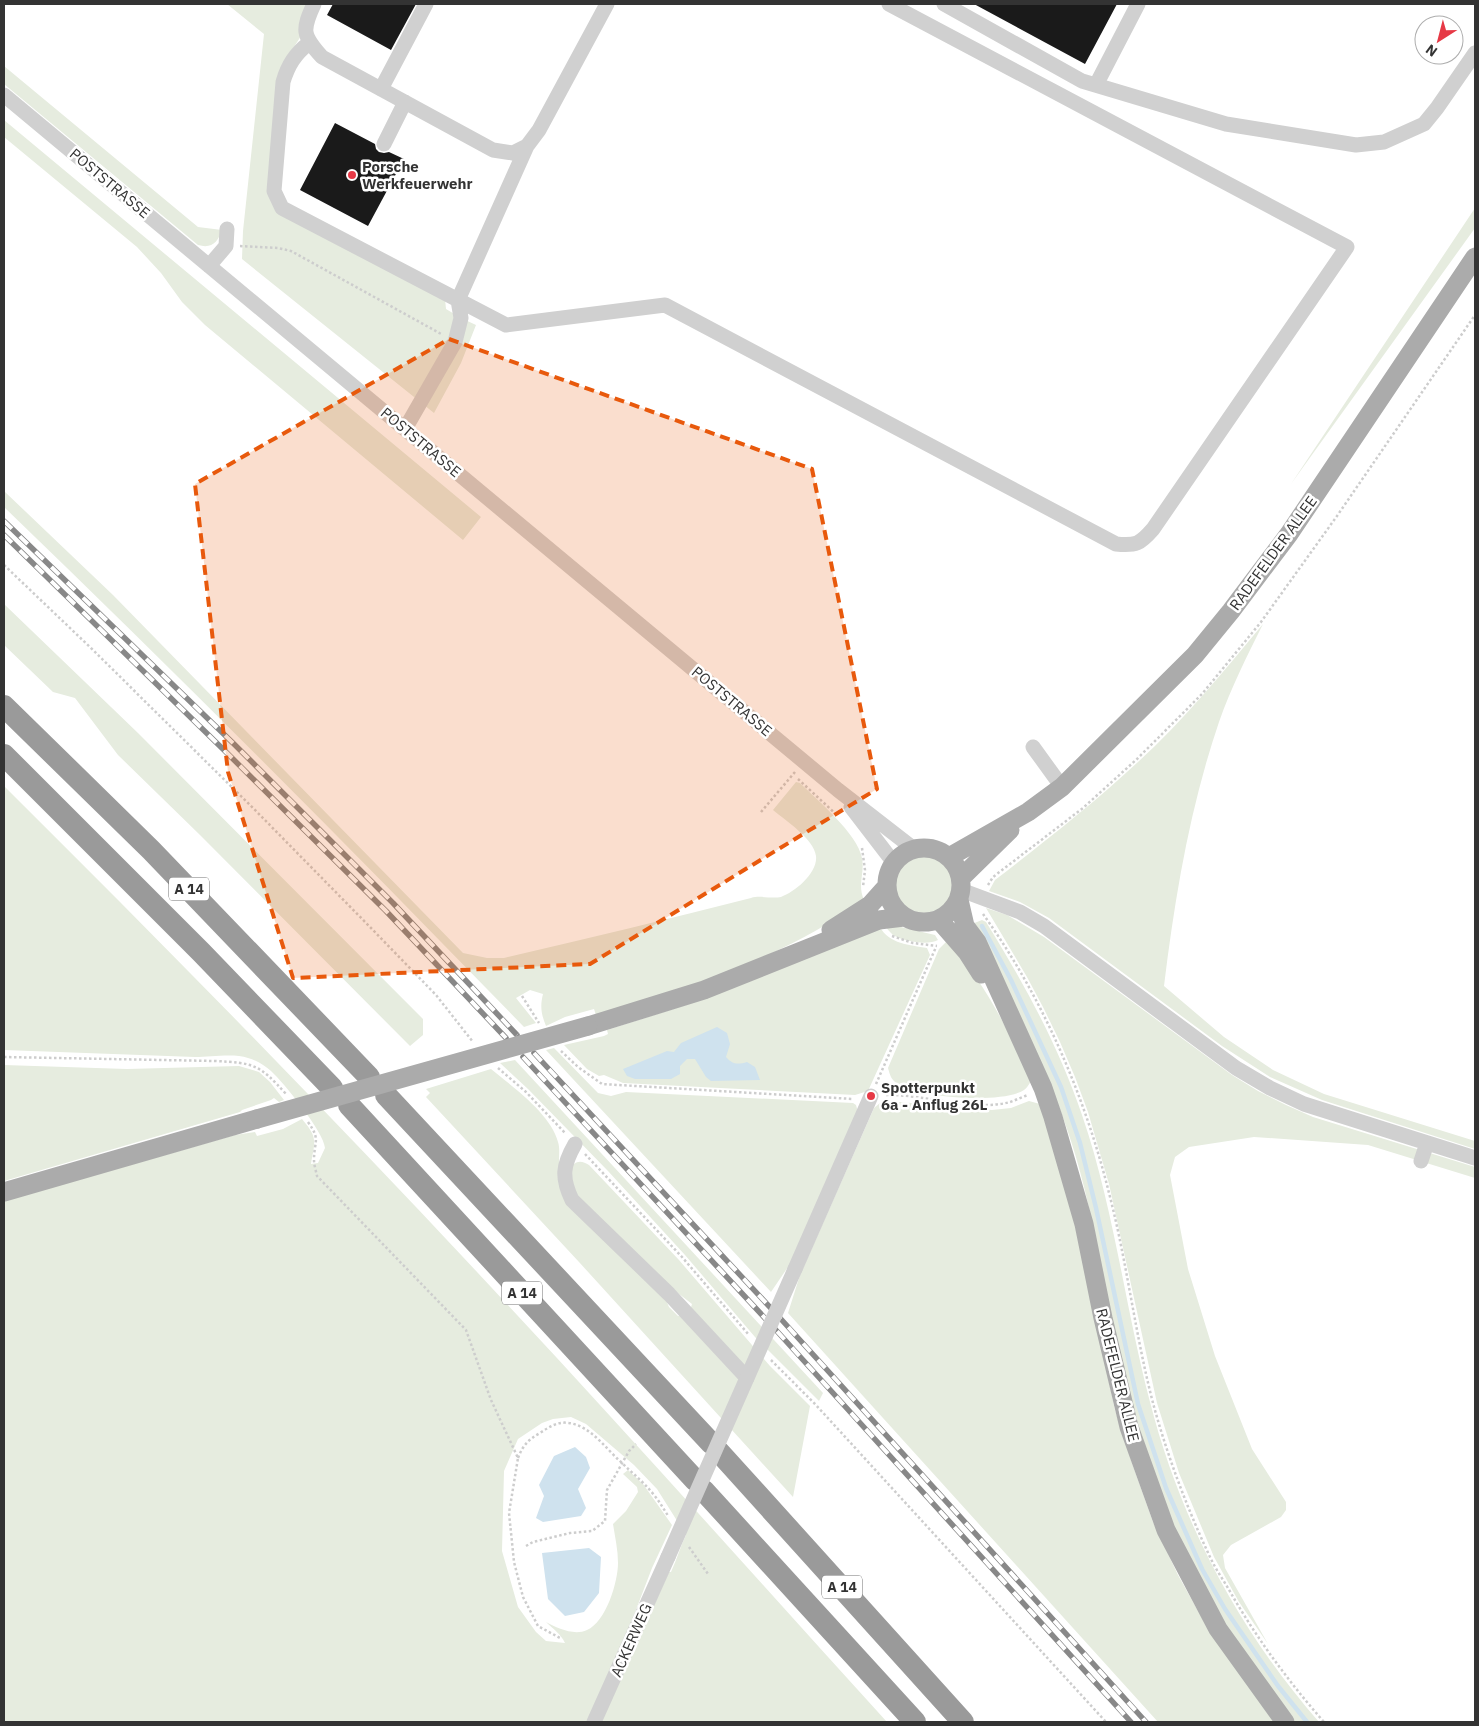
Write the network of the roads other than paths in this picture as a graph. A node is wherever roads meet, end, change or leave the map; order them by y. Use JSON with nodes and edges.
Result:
{"nodes":[{"id":1,"x":314,"y":4,"type":"edge"},
{"id":2,"x":426,"y":4,"type":"edge"},
{"id":3,"x":607,"y":4,"type":"edge"},
{"id":4,"x":889,"y":4,"type":"edge"},
{"id":5,"x":944,"y":4,"type":"edge"},
{"id":6,"x":1138,"y":4,"type":"edge"},
{"id":7,"x":308,"y":43,"type":"junction"},
{"id":8,"x":1475,"y":53,"type":"edge"},
{"id":9,"x":1096,"y":84,"type":"junction"},
{"id":10,"x":380,"y":89,"type":"junction"},
{"id":11,"x":4,"y":95,"type":"edge"},
{"id":12,"x":405,"y":102,"type":"junction"},
{"id":13,"x":384,"y":144,"type":"dead end"},
{"id":14,"x":527,"y":146,"type":"junction"},
{"id":15,"x":227,"y":229,"type":"dead end"},
{"id":16,"x":1475,"y":257,"type":"edge"},
{"id":17,"x":209,"y":266,"type":"junction"},
{"id":18,"x":458,"y":300,"type":"junction"},
{"id":19,"x":405,"y":429,"type":"junction"},
{"id":20,"x":4,"y":706,"type":"edge"},
{"id":21,"x":1033,"y":747,"type":"dead end"},
{"id":22,"x":4,"y":755,"type":"edge"},
{"id":23,"x":1062,"y":786,"type":"junction"},
{"id":24,"x":838,"y":790,"type":"junction"},
{"id":25,"x":1028,"y":812,"type":"junction"},
{"id":26,"x":914,"y":849,"type":"junction"},
{"id":27,"x":949,"y":857,"type":"junction"},
{"id":28,"x":894,"y":863,"type":"junction"},
{"id":29,"x":887,"y":886,"type":"junction"},
{"id":30,"x":960,"y":889,"type":"junction"},
{"id":31,"x":904,"y":917,"type":"junction"},
{"id":32,"x":939,"y":920,"type":"junction"},
{"id":33,"x":796,"y":952,"type":"junction"},
{"id":34,"x":1018,"y":1031,"type":"junction"},
{"id":35,"x":369,"y":1077,"type":"dead end"},
{"id":36,"x":332,"y":1088,"type":"dead end"},
{"id":37,"x":386,"y":1095,"type":"dead end"},
{"id":38,"x":871,"y":1096,"type":"road end"},
{"id":39,"x":349,"y":1105,"type":"dead end"},
{"id":40,"x":1427,"y":1143,"type":"junction"},
{"id":41,"x":575,"y":1144,"type":"road end"},
{"id":42,"x":1475,"y":1158,"type":"edge"},
{"id":43,"x":1421,"y":1161,"type":"dead end"},
{"id":44,"x":4,"y":1192,"type":"edge"},
{"id":45,"x":747,"y":1378,"type":"junction"},
{"id":46,"x":594,"y":1722,"type":"edge"},
{"id":47,"x":915,"y":1722,"type":"edge"},
{"id":48,"x":963,"y":1722,"type":"edge"},
{"id":49,"x":1286,"y":1722,"type":"edge"}],
"edges":[{"from":1,"to":7,"type":"street"},
{"from":2,"to":10,"type":"street"},
{"from":3,"to":14,"type":"street"},
{"from":4,"to":18,"type":"street"},
{"from":5,"to":9,"type":"street"},
{"from":6,"to":9,"type":"street"},
{"from":7,"to":10,"type":"street"},
{"from":7,"to":18,"type":"street"},
{"from":8,"to":9,"type":"street"},
{"from":10,"to":12,"type":"street"},
{"from":11,"to":17,"type":"street","name":"POSTSTRASSE"},
{"from":12,"to":13,"type":"street"},
{"from":12,"to":14,"type":"street"},
{"from":14,"to":18,"type":"street"},
{"from":15,"to":17,"type":"street"},
{"from":16,"to":23,"type":"main road","name":"RADEFELDER ALLEE"},
{"from":17,"to":19,"type":"street","name":"POSTSTRASSE"},
{"from":18,"to":19,"type":"street"},
{"from":19,"to":24,"type":"street","name":"POSTSTRASSE"},
{"from":20,"to":35,"type":"highway","number":"A 14"},
{"from":21,"to":23,"type":"street"},
{"from":22,"to":36,"type":"highway","number":"A 14"},
{"from":23,"to":25,"type":"main road","name":"RADEFELDER ALLEE"},
{"from":24,"to":26,"type":"street","name":"POSTSTRASSE"},
{"from":24,"to":28,"type":"street","name":"POSTSTRASSE"},
{"from":25,"to":27,"type":"main road"},
{"from":25,"to":30,"type":"main road"},
{"from":26,"to":27,"type":"main road"},
{"from":26,"to":28,"type":"main road"},
{"from":27,"to":30,"type":"main road"},
{"from":28,"to":29,"type":"main road"},
{"from":29,"to":31,"type":"main road"},
{"from":29,"to":33,"type":"main road"},
{"from":30,"to":32,"type":"main road"},
{"from":30,"to":34,"type":"main road","name":"RADEFELDER ALLEE"},
{"from":30,"to":40,"type":"street"},
{"from":31,"to":32,"type":"main road"},
{"from":31,"to":33,"type":"main road"},
{"from":32,"to":34,"type":"main road","name":"RADEFELDER ALLEE"},
{"from":33,"to":44,"type":"main road","bridge":true},
{"from":34,"to":49,"type":"main road","name":"RADEFELDER ALLEE"},
{"from":37,"to":48,"type":"highway","number":"A 14"},
{"from":38,"to":45,"type":"street","name":"ACKERWEG","bridge":true},
{"from":39,"to":47,"type":"highway","number":"A 14"},
{"from":40,"to":42,"type":"street"},
{"from":40,"to":43,"type":"street"},
{"from":41,"to":45,"type":"street"},
{"from":45,"to":46,"type":"street","name":"ACKERWEG","bridge":true}]}
